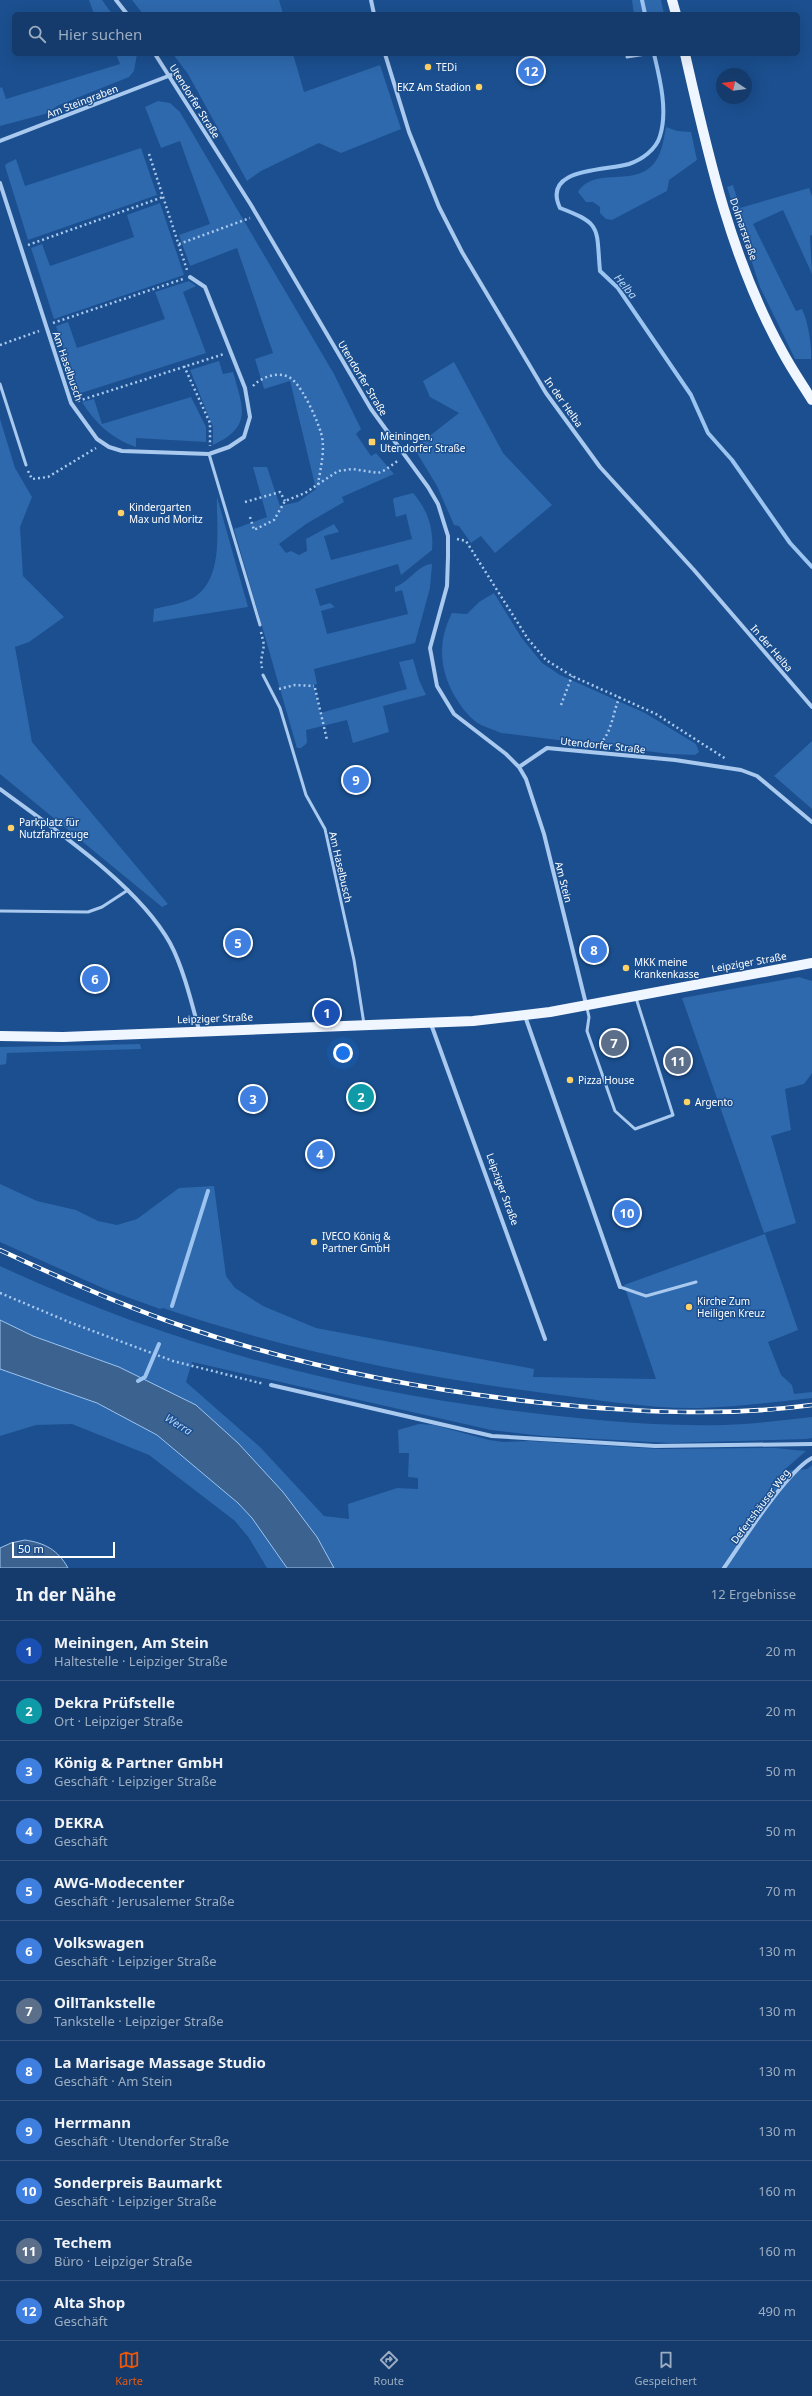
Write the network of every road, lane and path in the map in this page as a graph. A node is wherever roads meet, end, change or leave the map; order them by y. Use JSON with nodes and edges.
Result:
{"nodes":[{"id":1,"x":116,"y":0,"type":"edge"},
{"id":2,"x":371,"y":0,"type":"edge"},
{"id":3,"x":672,"y":0,"type":"edge"},
{"id":4,"x":125,"y":12,"type":"edge"},
{"id":5,"x":374,"y":12,"type":"edge"},
{"id":6,"x":675,"y":12,"type":"edge"},
{"id":7,"x":156,"y":56,"type":"edge"},
{"id":8,"x":386,"y":56,"type":"edge"},
{"id":9,"x":633,"y":56,"type":"edge"},
{"id":10,"x":685,"y":56,"type":"edge"},
{"id":11,"x":627,"y":57,"type":"dead end"},
{"id":12,"x":170,"y":75,"type":"junction"},
{"id":13,"x":0,"y":142,"type":"edge"},
{"id":14,"x":150,"y":154,"type":"dead end"},
{"id":15,"x":0,"y":183,"type":"edge"},
{"id":16,"x":164,"y":197,"type":"junction"},
{"id":17,"x":257,"y":216,"type":"junction"},
{"id":18,"x":179,"y":244,"type":"junction"},
{"id":19,"x":21,"y":248,"type":"junction"},
{"id":20,"x":190,"y":277,"type":"junction"},
{"id":21,"x":46,"y":328,"type":"junction"},
{"id":22,"x":0,"y":345,"type":"edge"},
{"id":23,"x":232,"y":352,"type":"junction"},
{"id":24,"x":184,"y":366,"type":"junction"},
{"id":25,"x":0,"y":384,"type":"edge"},
{"id":26,"x":246,"y":394,"type":"junction"},
{"id":27,"x":812,"y":400,"type":"edge"},
{"id":28,"x":71,"y":403,"type":"junction"},
{"id":29,"x":103,"y":443,"type":"junction"},
{"id":30,"x":209,"y":454,"type":"junction"},
{"id":31,"x":404,"y":456,"type":"junction"},
{"id":32,"x":26,"y":465,"type":"joint"},
{"id":33,"x":318,"y":485,"type":"junction"},
{"id":34,"x":284,"y":501,"type":"junction"},
{"id":35,"x":245,"y":502,"type":"dead end"},
{"id":36,"x":250,"y":518,"type":"dead end"},
{"id":37,"x":448,"y":536,"type":"junction"},
{"id":38,"x":260,"y":625,"type":"joint"},
{"id":39,"x":263,"y":675,"type":"joint"},
{"id":40,"x":572,"y":676,"type":"junction"},
{"id":41,"x":271,"y":691,"type":"junction"},
{"id":42,"x":620,"y":696,"type":"junction"},
{"id":43,"x":561,"y":705,"type":"dead end"},
{"id":44,"x":812,"y":707,"type":"edge"},
{"id":45,"x":327,"y":740,"type":"dead end"},
{"id":46,"x":596,"y":752,"type":"junction"},
{"id":47,"x":519,"y":767,"type":"junction"},
{"id":48,"x":741,"y":770,"type":"junction"},
{"id":49,"x":0,"y":789,"type":"edge"},
{"id":50,"x":812,"y":822,"type":"edge"},
{"id":51,"x":128,"y":890,"type":"junction"},
{"id":52,"x":0,"y":912,"type":"edge"},
{"id":53,"x":812,"y":963,"type":"edge"},
{"id":54,"x":635,"y":994,"type":"junction"},
{"id":55,"x":586,"y":1004,"type":"junction"},
{"id":56,"x":525,"y":1015,"type":"junction"},
{"id":57,"x":431,"y":1024,"type":"junction"},
{"id":58,"x":364,"y":1026,"type":"junction"},
{"id":59,"x":199,"y":1030,"type":"junction"},
{"id":60,"x":0,"y":1036,"type":"edge"},
{"id":61,"x":696,"y":1282,"type":"dead end"},
{"id":62,"x":620,"y":1287,"type":"joint"},
{"id":63,"x":0,"y":1293,"type":"edge"},
{"id":64,"x":545,"y":1340,"type":"dead end"},
{"id":65,"x":271,"y":1386,"type":"joint"},
{"id":66,"x":812,"y":1444,"type":"edge"},
{"id":67,"x":812,"y":1458,"type":"edge"},
{"id":68,"x":724,"y":1568,"type":"edge"}],
"edges":[{"from":1,"to":4,"type":"street"},
{"from":2,"to":5,"type":"street"},
{"from":3,"to":6,"type":"main road"},
{"from":7,"to":12,"type":"street","name":"Utendorfer Straße"},
{"from":8,"to":44,"type":"street","name":"In der Helba"},
{"from":9,"to":11,"type":"lane"},
{"from":10,"to":27,"type":"main road","name":"Dolmarstraße"},
{"from":12,"to":13,"type":"street","name":"Am Steingraben"},
{"from":12,"to":17,"type":"street","name":"Utendorfer Straße"},
{"from":14,"to":16,"type":"path"},
{"from":15,"to":19,"type":"street","name":"Am Haselbusch"},
{"from":16,"to":18,"type":"path"},
{"from":16,"to":19,"type":"path"},
{"from":17,"to":18,"type":"path"},
{"from":17,"to":31,"type":"street","name":"Utendorfer Straße"},
{"from":18,"to":20,"type":"path"},
{"from":19,"to":21,"type":"street","name":"Am Haselbusch"},
{"from":20,"to":21,"type":"path"},
{"from":20,"to":23,"type":"street","name":"Am Haselbusch"},
{"from":21,"to":22,"type":"path"},
{"from":21,"to":28,"type":"street","name":"Am Haselbusch"},
{"from":23,"to":24,"type":"path"},
{"from":23,"to":26,"type":"street","name":"Am Haselbusch"},
{"from":24,"to":28,"type":"path"},
{"from":24,"to":30,"type":"path"},
{"from":25,"to":32,"type":"lane"},
{"from":26,"to":30,"type":"street","name":"Am Haselbusch"},
{"from":26,"to":33,"type":"path"},
{"from":28,"to":29,"type":"street","name":"Am Haselbusch"},
{"from":29,"to":30,"type":"street","name":"Am Haselbusch"},
{"from":29,"to":32,"type":"path"},
{"from":30,"to":38,"type":"lane"},
{"from":31,"to":33,"type":"path"},
{"from":31,"to":37,"type":"street","name":"Utendorfer Straße"},
{"from":33,"to":34,"type":"path"},
{"from":34,"to":35,"type":"path"},
{"from":34,"to":36,"type":"path"},
{"from":37,"to":40,"type":"path"},
{"from":37,"to":47,"type":"street","name":"Utendorfer Straße"},
{"from":38,"to":39,"type":"path"},
{"from":39,"to":41,"type":"lane","name":"Am Haselbusch"},
{"from":40,"to":42,"type":"path"},
{"from":40,"to":43,"type":"path"},
{"from":41,"to":45,"type":"path"},
{"from":41,"to":58,"type":"lane","name":"Am Haselbusch"},
{"from":42,"to":46,"type":"path"},
{"from":42,"to":48,"type":"path"},
{"from":46,"to":47,"type":"street","name":"Utendorfer Straße"},
{"from":46,"to":48,"type":"street","name":"Utendorfer Straße"},
{"from":47,"to":55,"type":"street","name":"Am Stein"},
{"from":48,"to":50,"type":"street","name":"Utendorfer Straße"},
{"from":49,"to":51,"type":"street"},
{"from":51,"to":52,"type":"lane"},
{"from":51,"to":59,"type":"street"},
{"from":53,"to":54,"type":"main road","name":"Leipziger Straße"},
{"from":54,"to":55,"type":"main road","name":"Leipziger Straße"},
{"from":54,"to":55,"type":"lane"},
{"from":55,"to":56,"type":"main road","name":"Leipziger Straße"},
{"from":56,"to":57,"type":"main road","name":"Leipziger Straße"},
{"from":56,"to":62,"type":"street"},
{"from":57,"to":58,"type":"main road","name":"Leipziger Straße"},
{"from":57,"to":64,"type":"street","name":"Leipziger Straße"},
{"from":58,"to":59,"type":"main road","name":"Leipziger Straße"},
{"from":59,"to":60,"type":"main road","name":"Leipziger Straße"},
{"from":61,"to":62,"type":"lane"},
{"from":63,"to":65,"type":"path"},
{"from":65,"to":66,"type":"street"},
{"from":67,"to":68,"type":"street","name":"Defertshäuser Weg"}]}
